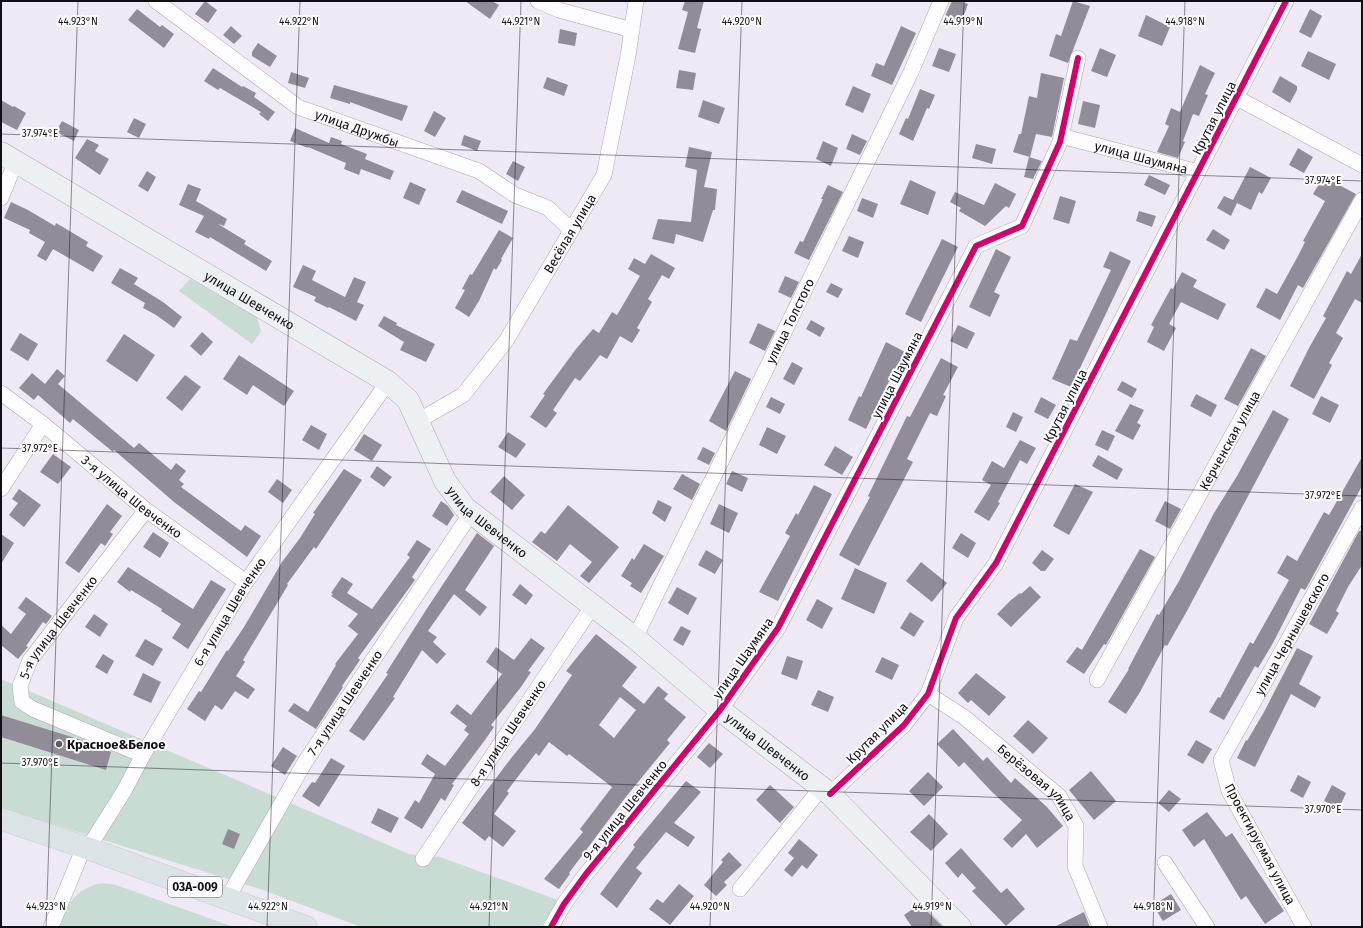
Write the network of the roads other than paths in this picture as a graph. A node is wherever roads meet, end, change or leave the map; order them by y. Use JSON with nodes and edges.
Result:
{"nodes":[{"id":1,"x":156,"y":1,"type":"edge"},
{"id":2,"x":538,"y":1,"type":"edge"},
{"id":3,"x":636,"y":1,"type":"edge"},
{"id":4,"x":941,"y":1,"type":"edge"},
{"id":5,"x":1286,"y":1,"type":"edge"},
{"id":6,"x":632,"y":30,"type":"junction"},
{"id":7,"x":1078,"y":58,"type":"dead end"},
{"id":8,"x":1237,"y":98,"type":"junction"},
{"id":9,"x":1062,"y":136,"type":"junction"},
{"id":10,"x":8,"y":157,"type":"edge"},
{"id":11,"x":1362,"y":165,"type":"edge"},
{"id":12,"x":1198,"y":172,"type":"junction"},
{"id":13,"x":1,"y":198,"type":"edge"},
{"id":14,"x":1362,"y":200,"type":"edge"},
{"id":15,"x":571,"y":230,"type":"junction"},
{"id":16,"x":388,"y":382,"type":"junction"},
{"id":17,"x":1,"y":393,"type":"edge"},
{"id":18,"x":418,"y":421,"type":"junction"},
{"id":19,"x":43,"y":424,"type":"junction"},
{"id":20,"x":1,"y":488,"type":"edge"},
{"id":21,"x":1362,"y":508,"type":"edge"},
{"id":22,"x":146,"y":510,"type":"junction"},
{"id":23,"x":472,"y":513,"type":"junction"},
{"id":24,"x":246,"y":582,"type":"junction"},
{"id":25,"x":592,"y":607,"type":"junction"},
{"id":26,"x":635,"y":638,"type":"junction"},
{"id":27,"x":1097,"y":680,"type":"dead end"},
{"id":28,"x":928,"y":694,"type":"junction"},
{"id":29,"x":720,"y":710,"type":"junction"},
{"id":30,"x":143,"y":755,"type":"junction"},
{"id":31,"x":1220,"y":760,"type":"joint"},
{"id":32,"x":826,"y":791,"type":"junction"},
{"id":33,"x":1,"y":820,"type":"edge"},
{"id":34,"x":84,"y":847,"type":"junction"},
{"id":35,"x":423,"y":859,"type":"dead end"},
{"id":36,"x":1165,"y":863,"type":"dead end"},
{"id":37,"x":740,"y":889,"type":"dead end"},
{"id":38,"x":227,"y":899,"type":"junction"},
{"id":39,"x":51,"y":927,"type":"edge"},
{"id":40,"x":306,"y":927,"type":"edge"},
{"id":41,"x":552,"y":927,"type":"edge"},
{"id":42,"x":960,"y":927,"type":"edge"},
{"id":43,"x":1100,"y":927,"type":"edge"},
{"id":44,"x":1206,"y":927,"type":"edge"},
{"id":45,"x":1304,"y":927,"type":"edge"}],
"edges":[{"from":1,"to":15,"type":"street","name":"улица Дружбы"},
{"from":2,"to":6,"type":"street"},
{"from":3,"to":6,"type":"street","name":"Весёлая улица"},
{"from":4,"to":26,"type":"street","name":"улица Толстого"},
{"from":5,"to":8,"type":"street","name":"Крутая улица"},
{"from":6,"to":15,"type":"street","name":"Весёлая улица"},
{"from":7,"to":9,"type":"street","name":"улица Шаумяна"},
{"from":8,"to":11,"type":"street"},
{"from":8,"to":12,"type":"street","name":"Крутая улица"},
{"from":9,"to":12,"type":"street","name":"улица Шаумяна"},
{"from":9,"to":29,"type":"street","name":"улица Шаумяна"},
{"from":10,"to":13,"type":"street"},
{"from":10,"to":16,"type":"main road","name":"улица Шевченко"},
{"from":12,"to":28,"type":"street","name":"Крутая улица"},
{"from":14,"to":27,"type":"street","name":"Керченская улица"},
{"from":15,"to":18,"type":"street","name":"Весёлая улица"},
{"from":16,"to":18,"type":"main road","name":"улица Шевченко"},
{"from":16,"to":24,"type":"street","name":"6-я улица Шевченко"},
{"from":17,"to":19,"type":"street","name":"3-я улица Шевченко"},
{"from":18,"to":23,"type":"main road","name":"улица Шевченко"},
{"from":19,"to":20,"type":"street"},
{"from":19,"to":22,"type":"street","name":"3-я улица Шевченко"},
{"from":21,"to":31,"type":"street","name":"улица Чернышевского"},
{"from":22,"to":24,"type":"street","name":"3-я улица Шевченко"},
{"from":22,"to":30,"type":"street","name":"5-я улица Шевченко"},
{"from":23,"to":25,"type":"main road","name":"улица Шевченко"},
{"from":23,"to":38,"type":"street","name":"7-я улица Шевченко"},
{"from":24,"to":30,"type":"street","name":"6-я улица Шевченко"},
{"from":25,"to":26,"type":"main road","name":"улица Шевченко"},
{"from":25,"to":35,"type":"street","name":"8-я улица Шевченко"},
{"from":26,"to":29,"type":"main road","name":"улица Шевченко"},
{"from":28,"to":32,"type":"street","name":"Крутая улица"},
{"from":28,"to":43,"type":"street","name":"Берёзовая улица"},
{"from":29,"to":32,"type":"main road","name":"улица Шевченко"},
{"from":29,"to":41,"type":"street","name":"9-я улица Шевченко"},
{"from":30,"to":34,"type":"street","name":"6-я улица Шевченко"},
{"from":31,"to":45,"type":"street","name":"Проектируемая улица"},
{"from":32,"to":37,"type":"street","name":"Крутая улица"},
{"from":32,"to":42,"type":"main road","name":"улица Шевченко"},
{"from":33,"to":34,"type":"main road","number":"03А-009"},
{"from":34,"to":38,"type":"main road","number":"03А-009"},
{"from":34,"to":39,"type":"street"},
{"from":36,"to":44,"type":"street"},
{"from":38,"to":40,"type":"main road","number":"03А-009"}]}
